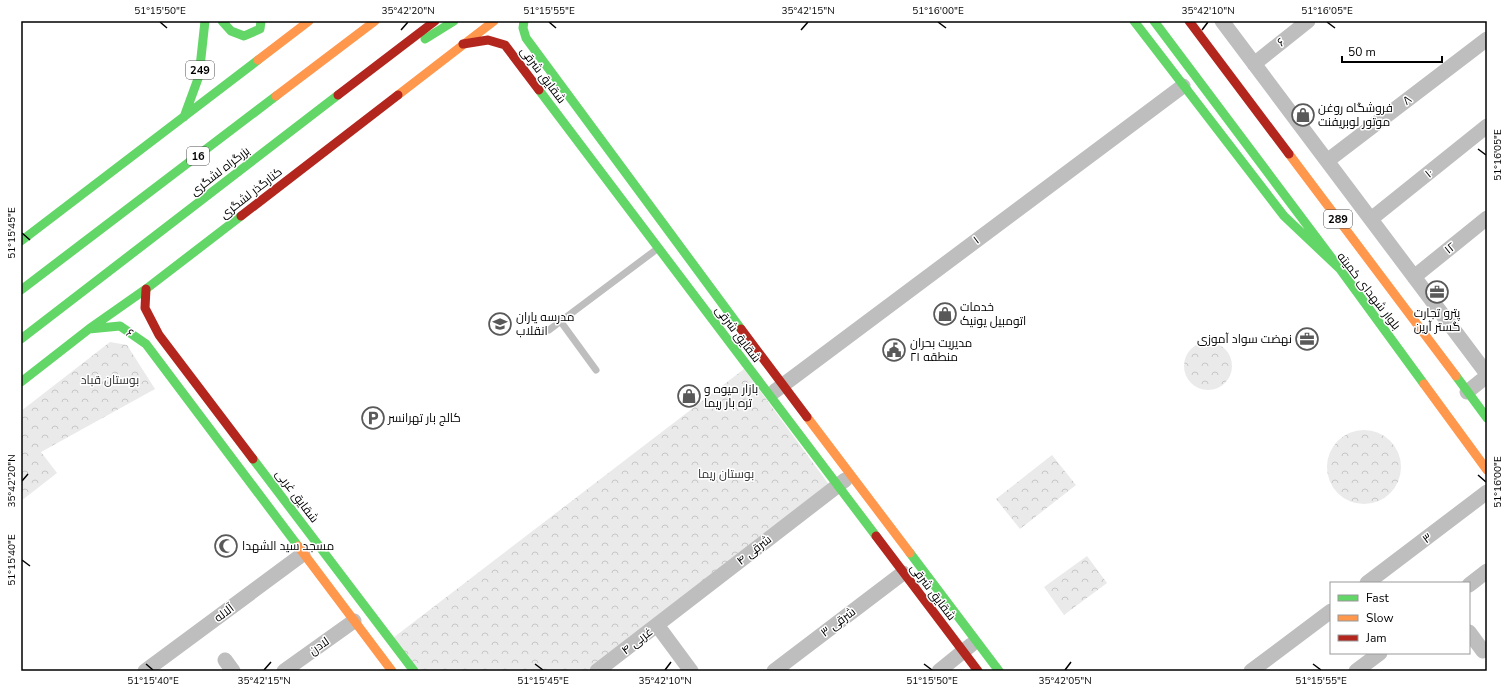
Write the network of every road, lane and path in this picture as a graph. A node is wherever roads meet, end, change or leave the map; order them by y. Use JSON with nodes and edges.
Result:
{"nodes":[{"id":1,"x":205,"y":21,"type":"edge"},
{"id":2,"x":222,"y":21,"type":"edge"},
{"id":3,"x":261,"y":21,"type":"edge"},
{"id":4,"x":309,"y":21,"type":"edge"},
{"id":5,"x":375,"y":21,"type":"edge"},
{"id":6,"x":435,"y":21,"type":"edge"},
{"id":7,"x":454,"y":21,"type":"edge"},
{"id":8,"x":494,"y":21,"type":"edge"},
{"id":9,"x":524,"y":21,"type":"edge"},
{"id":10,"x":1134,"y":21,"type":"edge"},
{"id":11,"x":1154,"y":21,"type":"edge"},
{"id":12,"x":1189,"y":21,"type":"edge"},
{"id":13,"x":1222,"y":21,"type":"edge"},
{"id":14,"x":1308,"y":21,"type":"edge"},
{"id":15,"x":1487,"y":39,"type":"edge"},
{"id":16,"x":463,"y":44,"type":"junction"},
{"id":17,"x":1254,"y":64,"type":"junction"},
{"id":18,"x":354,"y":83,"type":"junction"},
{"id":19,"x":1183,"y":86,"type":"junction"},
{"id":20,"x":184,"y":117,"type":"junction"},
{"id":21,"x":1487,"y":126,"type":"edge"},
{"id":22,"x":1327,"y":161,"type":"junction"},
{"id":23,"x":1487,"y":218,"type":"edge"},
{"id":24,"x":1371,"y":219,"type":"junction"},
{"id":25,"x":21,"y":241,"type":"edge"},
{"id":26,"x":658,"y":248,"type":"junction"},
{"id":27,"x":1340,"y":269,"type":"junction"},
{"id":28,"x":1414,"y":277,"type":"junction"},
{"id":29,"x":146,"y":289,"type":"junction"},
{"id":30,"x":21,"y":290,"type":"edge"},
{"id":31,"x":561,"y":322,"type":"junction"},
{"id":32,"x":89,"y":329,"type":"junction"},
{"id":33,"x":549,"y":330,"type":"dead end"},
{"id":34,"x":160,"y":335,"type":"junction"},
{"id":35,"x":21,"y":339,"type":"edge"},
{"id":36,"x":146,"y":344,"type":"junction"},
{"id":37,"x":596,"y":370,"type":"dead end"},
{"id":38,"x":1487,"y":375,"type":"edge"},
{"id":39,"x":21,"y":382,"type":"edge"},
{"id":40,"x":783,"y":385,"type":"junction"},
{"id":41,"x":1467,"y":392,"type":"junction"},
{"id":42,"x":770,"y":396,"type":"junction"},
{"id":43,"x":1487,"y":418,"type":"edge"},
{"id":44,"x":1487,"y":470,"type":"edge"},
{"id":45,"x":851,"y":475,"type":"junction"},
{"id":46,"x":838,"y":486,"type":"junction"},
{"id":47,"x":279,"y":492,"type":"junction"},
{"id":48,"x":1487,"y":492,"type":"edge"},
{"id":49,"x":265,"y":503,"type":"junction"},
{"id":50,"x":304,"y":554,"type":"junction"},
{"id":51,"x":1487,"y":571,"type":"edge"},
{"id":52,"x":903,"y":572,"type":"junction"},
{"id":53,"x":1369,"y":582,"type":"edge"},
{"id":54,"x":1470,"y":584,"type":"edge"},
{"id":55,"x":1330,"y":612,"type":"edge"},
{"id":56,"x":354,"y":621,"type":"junction"},
{"id":57,"x":657,"y":625,"type":"junction"},
{"id":58,"x":1470,"y":633,"type":"edge"},
{"id":59,"x":976,"y":640,"type":"junction"},
{"id":60,"x":1483,"y":651,"type":"dead end"},
{"id":61,"x":963,"y":652,"type":"junction"},
{"id":62,"x":1379,"y":654,"type":"edge"},
{"id":63,"x":146,"y":671,"type":"edge"},
{"id":64,"x":284,"y":671,"type":"edge"},
{"id":65,"x":392,"y":671,"type":"edge"},
{"id":66,"x":414,"y":671,"type":"edge"},
{"id":67,"x":597,"y":671,"type":"edge"},
{"id":68,"x":691,"y":671,"type":"edge"},
{"id":69,"x":774,"y":671,"type":"edge"},
{"id":70,"x":939,"y":671,"type":"edge"},
{"id":71,"x":978,"y":671,"type":"edge"},
{"id":72,"x":999,"y":671,"type":"edge"},
{"id":73,"x":1251,"y":671,"type":"edge"},
{"id":74,"x":1356,"y":671,"type":"edge"}],
"edges":[{"from":1,"to":20,"type":"main road","number":"249"},
{"from":2,"to":3,"type":"main road"},
{"from":4,"to":20,"type":"main road"},
{"from":5,"to":30,"type":"main road","name":"بزرگراه لشگری","number":"16"},
{"from":6,"to":18,"type":"main road","name":"بزرگراه لشگری"},
{"from":7,"to":18,"type":"main road"},
{"from":8,"to":16,"type":"main road","name":"کنارگذر لشگری"},
{"from":9,"to":40,"type":"main road","name":"شقایق شرقی"},
{"from":10,"to":19,"type":"main road","name":"بلوار شهدای کمیته"},
{"from":11,"to":27,"type":"main road"},
{"from":12,"to":41,"type":"main road","name":"بلوار شهدای کمیته","number":"289"},
{"from":13,"to":17,"type":"street"},
{"from":14,"to":17,"type":"street","name":"۶"},
{"from":15,"to":22,"type":"street","name":"۸"},
{"from":16,"to":26,"type":"main road","name":"شقایق شرقی"},
{"from":16,"to":29,"type":"main road","name":"کنارگذر لشگری"},
{"from":17,"to":22,"type":"street"},
{"from":18,"to":35,"type":"main road","name":"بزرگراه لشگری"},
{"from":19,"to":27,"type":"main road","name":"بلوار شهدای کمیته"},
{"from":19,"to":40,"type":"street","name":"۱"},
{"from":20,"to":25,"type":"main road"},
{"from":21,"to":24,"type":"street","name":"۱۰"},
{"from":22,"to":24,"type":"street"},
{"from":23,"to":28,"type":"street","name":"۱۲"},
{"from":24,"to":28,"type":"street"},
{"from":26,"to":31,"type":"lane"},
{"from":26,"to":42,"type":"main road","name":"شقایق شرقی"},
{"from":27,"to":44,"type":"main road","name":"بلوار شهدای کمیته"},
{"from":28,"to":38,"type":"street"},
{"from":29,"to":32,"type":"main road","name":"کنارگذر لشگری"},
{"from":29,"to":34,"type":"main road","name":"شقایق غربی"},
{"from":31,"to":33,"type":"lane"},
{"from":31,"to":37,"type":"lane"},
{"from":32,"to":36,"type":"main road","name":"۶"},
{"from":32,"to":39,"type":"main road","name":"کنارگذر لشگری"},
{"from":34,"to":36,"type":"main road"},
{"from":34,"to":47,"type":"main road","name":"شقایق غربی"},
{"from":36,"to":49,"type":"main road"},
{"from":38,"to":41,"type":"street"},
{"from":40,"to":42,"type":"street","name":"۱"},
{"from":40,"to":45,"type":"main road","name":"شقایق شرقی"},
{"from":41,"to":43,"type":"main road","name":"بلوار شهدای کمیته","number":"289"},
{"from":42,"to":46,"type":"main road","name":"شقایق شرقی"},
{"from":45,"to":46,"type":"street","name":"۴ شرقی"},
{"from":45,"to":59,"type":"main road","name":"شقایق شرقی"},
{"from":46,"to":52,"type":"main road","name":"شقایق شرقی"},
{"from":46,"to":57,"type":"street","name":"۴ شرقی"},
{"from":47,"to":49,"type":"main road"},
{"from":47,"to":66,"type":"main road","name":"شقایق غربی"},
{"from":48,"to":53,"type":"street","name":"۳"},
{"from":49,"to":50,"type":"main road"},
{"from":50,"to":56,"type":"main road"},
{"from":50,"to":63,"type":"street","name":"آلاله"},
{"from":51,"to":54,"type":"street"},
{"from":52,"to":61,"type":"main road","name":"شقایق شرقی"},
{"from":52,"to":69,"type":"street","name":"۳ شرقی"},
{"from":55,"to":73,"type":"street"},
{"from":56,"to":64,"type":"street","name":"لادن"},
{"from":56,"to":65,"type":"main road"},
{"from":57,"to":67,"type":"street","name":"۴ غربی"},
{"from":57,"to":68,"type":"street"},
{"from":58,"to":60,"type":"street"},
{"from":59,"to":61,"type":"street"},
{"from":59,"to":72,"type":"main road","name":"شقایق شرقی"},
{"from":61,"to":70,"type":"street"},
{"from":61,"to":71,"type":"main road","name":"شقایق شرقی"},
{"from":62,"to":74,"type":"street"}]}
